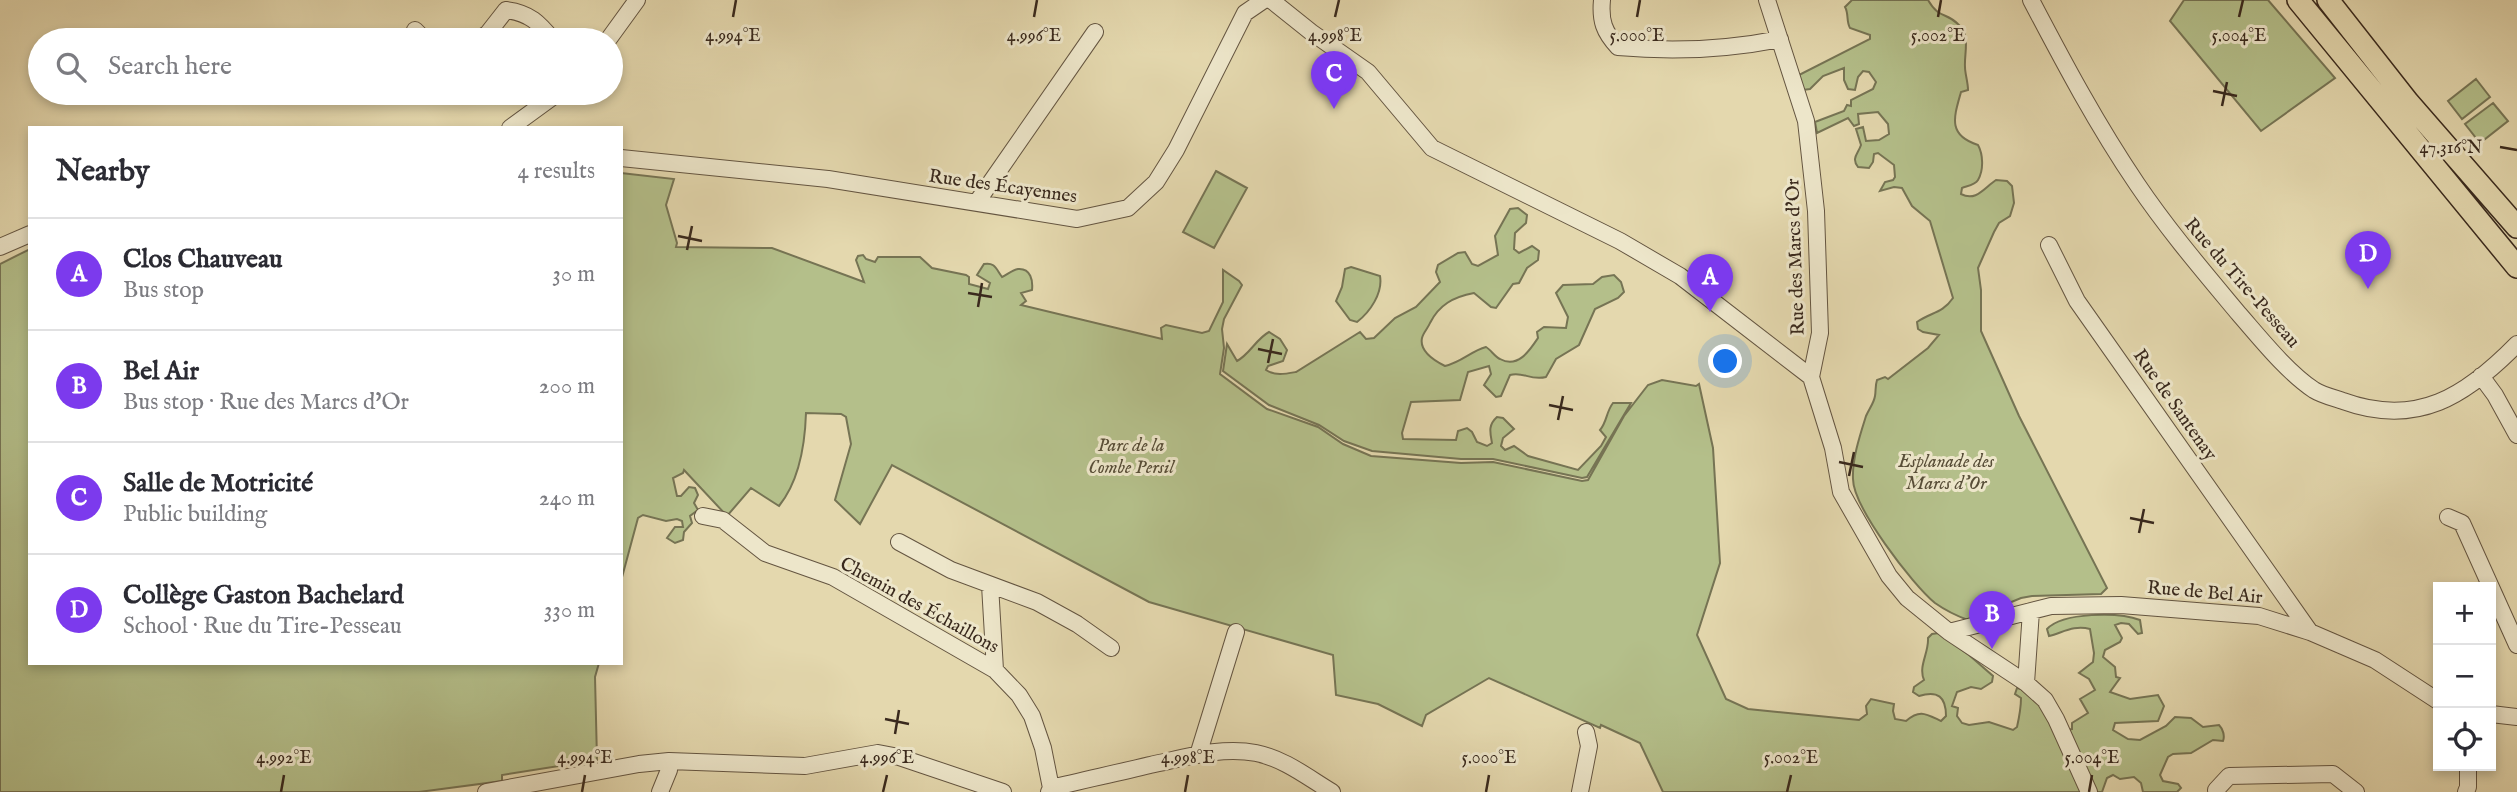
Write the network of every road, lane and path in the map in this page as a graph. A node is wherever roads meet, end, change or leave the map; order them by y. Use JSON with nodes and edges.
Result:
{"nodes":[{"id":1,"x":638,"y":0,"type":"edge"},
{"id":2,"x":1264,"y":0,"type":"edge"},
{"id":3,"x":1271,"y":0,"type":"edge"},
{"id":4,"x":1602,"y":0,"type":"edge"},
{"id":5,"x":1767,"y":0,"type":"edge"},
{"id":6,"x":2031,"y":0,"type":"edge"},
{"id":7,"x":2298,"y":0,"type":"edge"},
{"id":8,"x":2328,"y":0,"type":"edge"},
{"id":9,"x":505,"y":5,"type":"edge"},
{"id":10,"x":491,"y":28,"type":"edge"},
{"id":11,"x":543,"y":28,"type":"edge"},
{"id":12,"x":617,"y":28,"type":"edge"},
{"id":13,"x":1095,"y":32,"type":"dead end"},
{"id":14,"x":1780,"y":39,"type":"junction"},
{"id":15,"x":542,"y":105,"type":"edge"},
{"id":16,"x":513,"y":126,"type":"edge"},
{"id":17,"x":623,"y":158,"type":"edge"},
{"id":18,"x":977,"y":202,"type":"junction"},
{"id":19,"x":2515,"y":222,"type":"edge"},
{"id":20,"x":28,"y":234,"type":"edge"},
{"id":21,"x":2049,"y":245,"type":"dead end"},
{"id":22,"x":0,"y":247,"type":"edge"},
{"id":23,"x":2517,"y":267,"type":"edge"},
{"id":24,"x":2517,"y":344,"type":"edge"},
{"id":25,"x":2481,"y":376,"type":"junction"},
{"id":26,"x":1811,"y":377,"type":"junction"},
{"id":27,"x":2517,"y":435,"type":"edge"},
{"id":28,"x":702,"y":516,"type":"dead end"},
{"id":29,"x":2448,"y":517,"type":"dead end"},
{"id":30,"x":898,"y":542,"type":"dead end"},
{"id":31,"x":2276,"y":582,"type":"junction"},
{"id":32,"x":990,"y":585,"type":"junction"},
{"id":33,"x":2031,"y":611,"type":"junction"},
{"id":34,"x":2277,"y":620,"type":"junction"},
{"id":35,"x":1236,"y":632,"type":"dead end"},
{"id":36,"x":1949,"y":632,"type":"junction"},
{"id":37,"x":2310,"y":632,"type":"junction"},
{"id":38,"x":2517,"y":645,"type":"edge"},
{"id":39,"x":1111,"y":648,"type":"dead end"},
{"id":40,"x":995,"y":670,"type":"junction"},
{"id":41,"x":2026,"y":683,"type":"junction"},
{"id":42,"x":2433,"y":698,"type":"edge"},
{"id":43,"x":2496,"y":714,"type":"edge"},
{"id":44,"x":2517,"y":717,"type":"edge"},
{"id":45,"x":1587,"y":732,"type":"dead end"},
{"id":46,"x":1198,"y":755,"type":"junction"},
{"id":47,"x":669,"y":761,"type":"junction"},
{"id":48,"x":2468,"y":771,"type":"edge"},
{"id":49,"x":1050,"y":790,"type":"edge"},
{"id":50,"x":2216,"y":790,"type":"dead end"},
{"id":51,"x":486,"y":792,"type":"edge"},
{"id":52,"x":660,"y":792,"type":"edge"},
{"id":53,"x":1003,"y":792,"type":"edge"},
{"id":54,"x":1332,"y":792,"type":"edge"},
{"id":55,"x":1580,"y":792,"type":"edge"},
{"id":56,"x":2089,"y":792,"type":"edge"},
{"id":57,"x":2356,"y":792,"type":"edge"},
{"id":58,"x":2466,"y":792,"type":"edge"}],
"edges":[{"from":1,"to":12,"type":"street"},
{"from":2,"to":18,"type":"street","name":"Rue des Écayennes"},
{"from":3,"to":26,"type":"street"},
{"from":4,"to":14,"type":"street"},
{"from":5,"to":14,"type":"street","name":"Rue des Marcs d'Or"},
{"from":6,"to":25,"type":"street","name":"Rue du Tire-Pesseau"},
{"from":7,"to":23,"type":"main road"},
{"from":8,"to":19,"type":"main road"},
{"from":9,"to":10,"type":"street"},
{"from":9,"to":11,"type":"street"},
{"from":13,"to":18,"type":"street"},
{"from":14,"to":26,"type":"street","name":"Rue des Marcs d'Or"},
{"from":15,"to":16,"type":"street"},
{"from":17,"to":18,"type":"street","name":"Rue des Écayennes"},
{"from":20,"to":22,"type":"street"},
{"from":21,"to":31,"type":"street","name":"Rue de Santenay"},
{"from":24,"to":25,"type":"street","name":"Rue du Tire-Pesseau"},
{"from":25,"to":27,"type":"street"},
{"from":26,"to":36,"type":"street","name":"Rue des Marcs d'Or"},
{"from":28,"to":40,"type":"street","name":"Chemin des Échaillons"},
{"from":29,"to":38,"type":"street"},
{"from":30,"to":32,"type":"street"},
{"from":31,"to":34,"type":"street"},
{"from":31,"to":37,"type":"street","name":"Rue de Santenay"},
{"from":32,"to":39,"type":"street"},
{"from":32,"to":40,"type":"street"},
{"from":33,"to":34,"type":"street","name":"Rue de Bel Air"},
{"from":33,"to":36,"type":"street","name":"Rue de Bel Air"},
{"from":33,"to":41,"type":"street"},
{"from":34,"to":37,"type":"street","name":"Rue de Bel Air"},
{"from":35,"to":46,"type":"street"},
{"from":36,"to":41,"type":"street","name":"Rue des Marcs d'Or"},
{"from":37,"to":42,"type":"street","name":"Rue de Bel Air"},
{"from":40,"to":49,"type":"street","name":"Chemin des Échaillons"},
{"from":41,"to":56,"type":"street","name":"Rue des Marcs d'Or"},
{"from":43,"to":44,"type":"street"},
{"from":45,"to":55,"type":"street"},
{"from":46,"to":49,"type":"street"},
{"from":46,"to":54,"type":"street"},
{"from":47,"to":51,"type":"street"},
{"from":47,"to":52,"type":"street"},
{"from":47,"to":53,"type":"street"},
{"from":48,"to":58,"type":"street"},
{"from":50,"to":57,"type":"street"}]}
